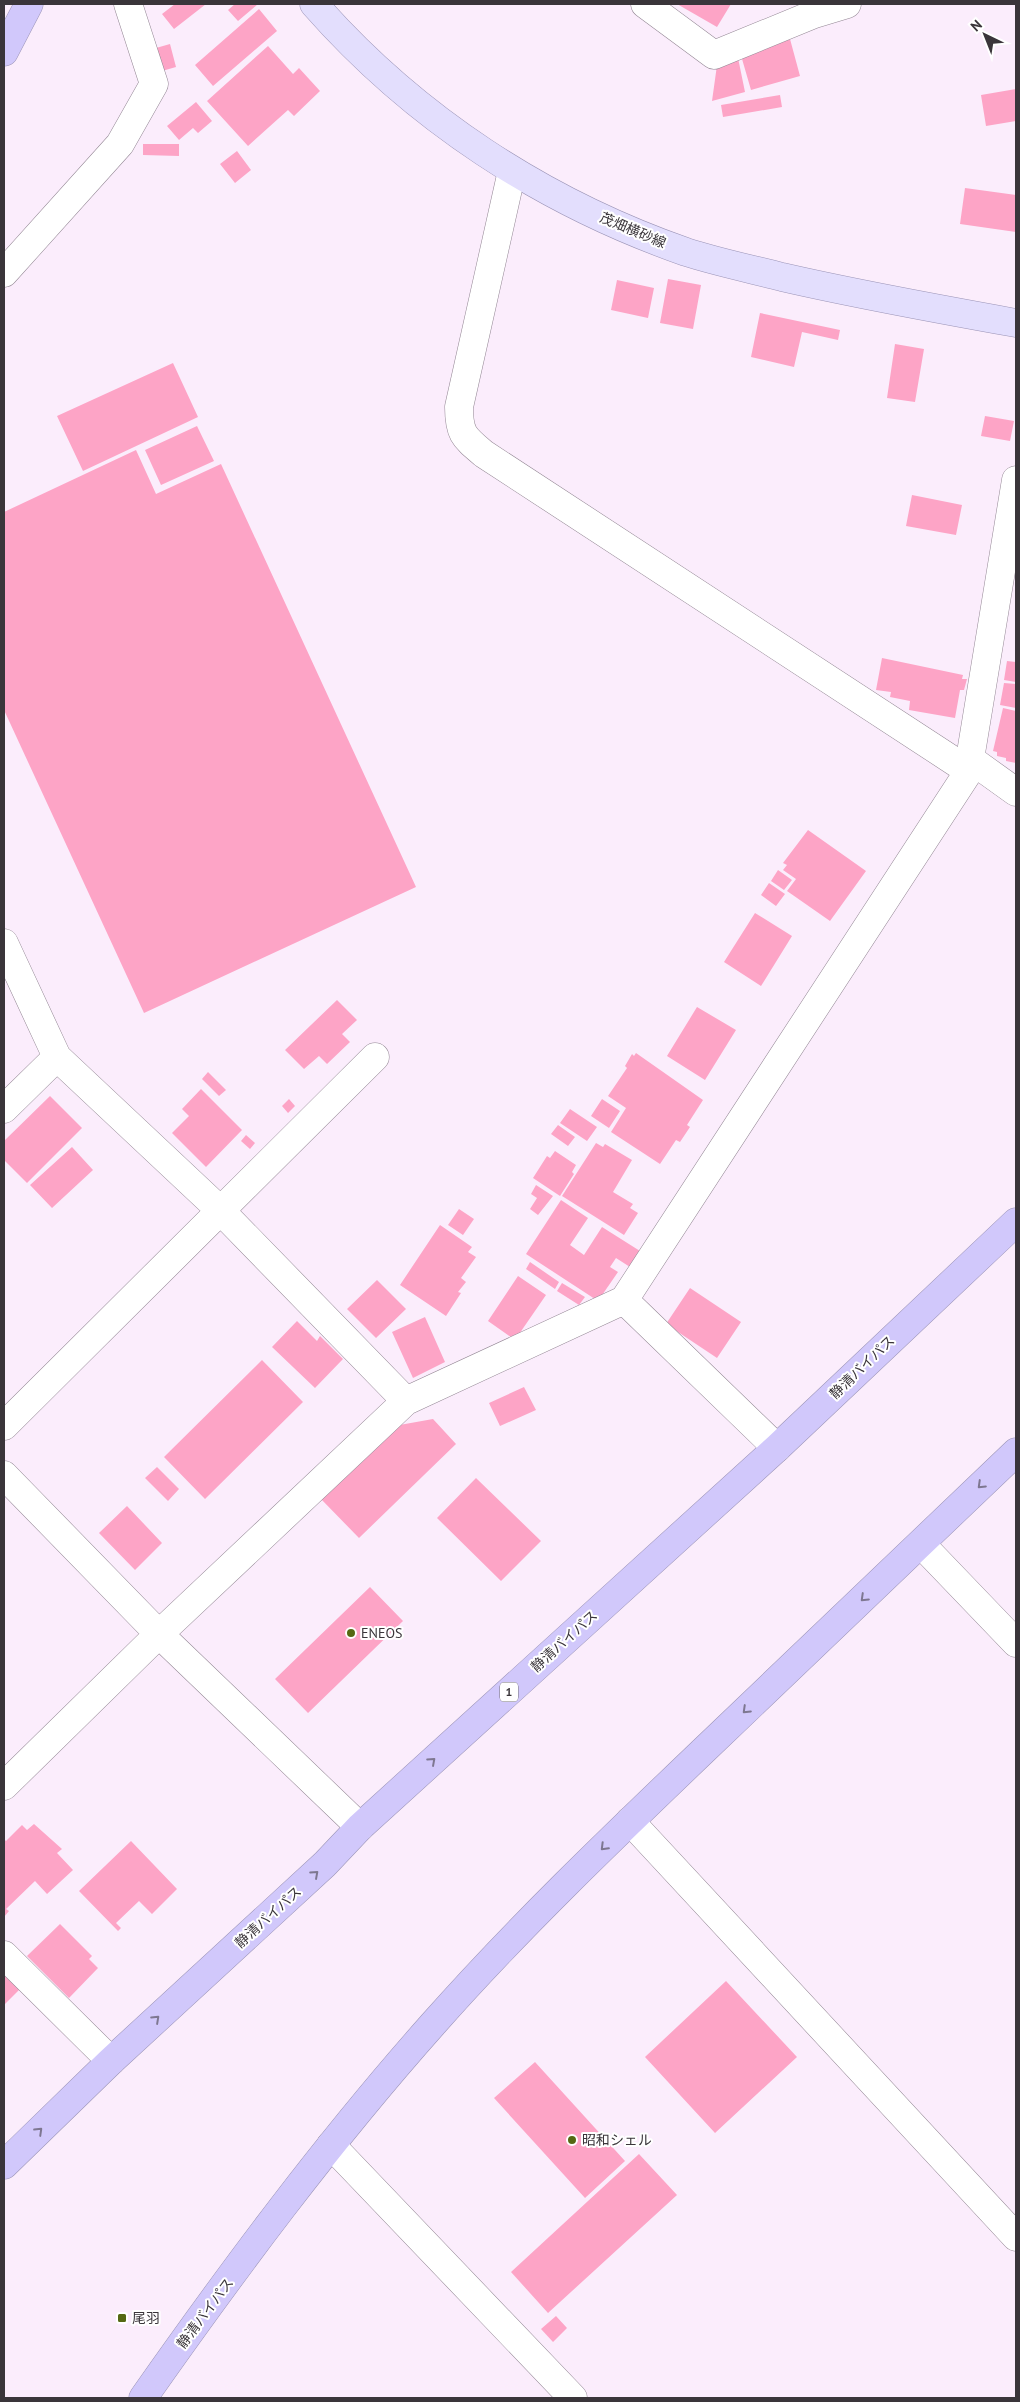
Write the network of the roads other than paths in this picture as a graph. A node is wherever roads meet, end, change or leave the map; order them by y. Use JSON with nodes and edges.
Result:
{"nodes":[{"id":1,"x":128,"y":4,"type":"edge"},
{"id":2,"x":314,"y":4,"type":"edge"},
{"id":3,"x":645,"y":4,"type":"edge"},
{"id":4,"x":847,"y":4,"type":"edge"},
{"id":5,"x":27,"y":9,"type":"edge"},
{"id":6,"x":4,"y":52,"type":"edge"},
{"id":7,"x":512,"y":171,"type":"junction"},
{"id":8,"x":4,"y":273,"type":"edge"},
{"id":9,"x":1016,"y":323,"type":"edge"},
{"id":10,"x":1016,"y":480,"type":"edge"},
{"id":11,"x":970,"y":765,"type":"junction"},
{"id":12,"x":1016,"y":792,"type":"edge"},
{"id":13,"x":4,"y":942,"type":"edge"},
{"id":14,"x":57,"y":1057,"type":"junction"},
{"id":15,"x":375,"y":1057,"type":"dead end"},
{"id":16,"x":4,"y":1109,"type":"edge"},
{"id":17,"x":220,"y":1210,"type":"junction"},
{"id":18,"x":1016,"y":1222,"type":"edge"},
{"id":19,"x":624,"y":1300,"type":"junction"},
{"id":20,"x":406,"y":1401,"type":"junction"},
{"id":21,"x":4,"y":1426,"type":"edge"},
{"id":22,"x":778,"y":1448,"type":"junction"},
{"id":23,"x":1016,"y":1452,"type":"edge"},
{"id":24,"x":4,"y":1476,"type":"edge"},
{"id":25,"x":920,"y":1544,"type":"junction"},
{"id":26,"x":159,"y":1634,"type":"junction"},
{"id":27,"x":1016,"y":1643,"type":"edge"},
{"id":28,"x":4,"y":1786,"type":"edge"},
{"id":29,"x":630,"y":1821,"type":"junction"},
{"id":30,"x":360,"y":1827,"type":"junction"},
{"id":31,"x":4,"y":1955,"type":"edge"},
{"id":32,"x":111,"y":2061,"type":"junction"},
{"id":33,"x":331,"y":2145,"type":"junction"},
{"id":34,"x":4,"y":2165,"type":"edge"},
{"id":35,"x":1016,"y":2237,"type":"edge"},
{"id":36,"x":143,"y":2398,"type":"edge"},
{"id":37,"x":573,"y":2398,"type":"edge"}],
"edges":[{"from":1,"to":8,"type":"street"},
{"from":2,"to":7,"type":"main road","name":"茂畑横砂線"},
{"from":3,"to":4,"type":"street"},
{"from":5,"to":6,"type":"highway"},
{"from":7,"to":9,"type":"main road","name":"茂畑横砂線"},
{"from":7,"to":11,"type":"street"},
{"from":10,"to":11,"type":"street"},
{"from":11,"to":12,"type":"street"},
{"from":11,"to":19,"type":"street"},
{"from":13,"to":14,"type":"street"},
{"from":14,"to":16,"type":"street"},
{"from":14,"to":17,"type":"street"},
{"from":15,"to":17,"type":"street"},
{"from":17,"to":20,"type":"street"},
{"from":17,"to":21,"type":"street"},
{"from":18,"to":22,"type":"highway","name":"静清バイパス","number":"1"},
{"from":19,"to":20,"type":"street"},
{"from":19,"to":22,"type":"street"},
{"from":20,"to":26,"type":"street"},
{"from":30,"to":22,"type":"highway","name":"静清バイパス","number":"1","one_way":true},
{"from":23,"to":25,"type":"highway","name":"静清バイパス","one_way":true},
{"from":24,"to":26,"type":"street"},
{"from":25,"to":27,"type":"street"},
{"from":25,"to":29,"type":"highway","name":"静清バイパス","one_way":true},
{"from":26,"to":28,"type":"street"},
{"from":26,"to":30,"type":"street"},
{"from":29,"to":33,"type":"highway","name":"静清バイパス","one_way":true},
{"from":29,"to":35,"type":"street"},
{"from":32,"to":30,"type":"highway","name":"静清バイパス","number":"1","one_way":true},
{"from":31,"to":32,"type":"street"},
{"from":34,"to":32,"type":"highway","name":"静清バイパス","number":"1","one_way":true},
{"from":33,"to":36,"type":"highway","name":"静清バイパス"},
{"from":33,"to":37,"type":"street"}]}
